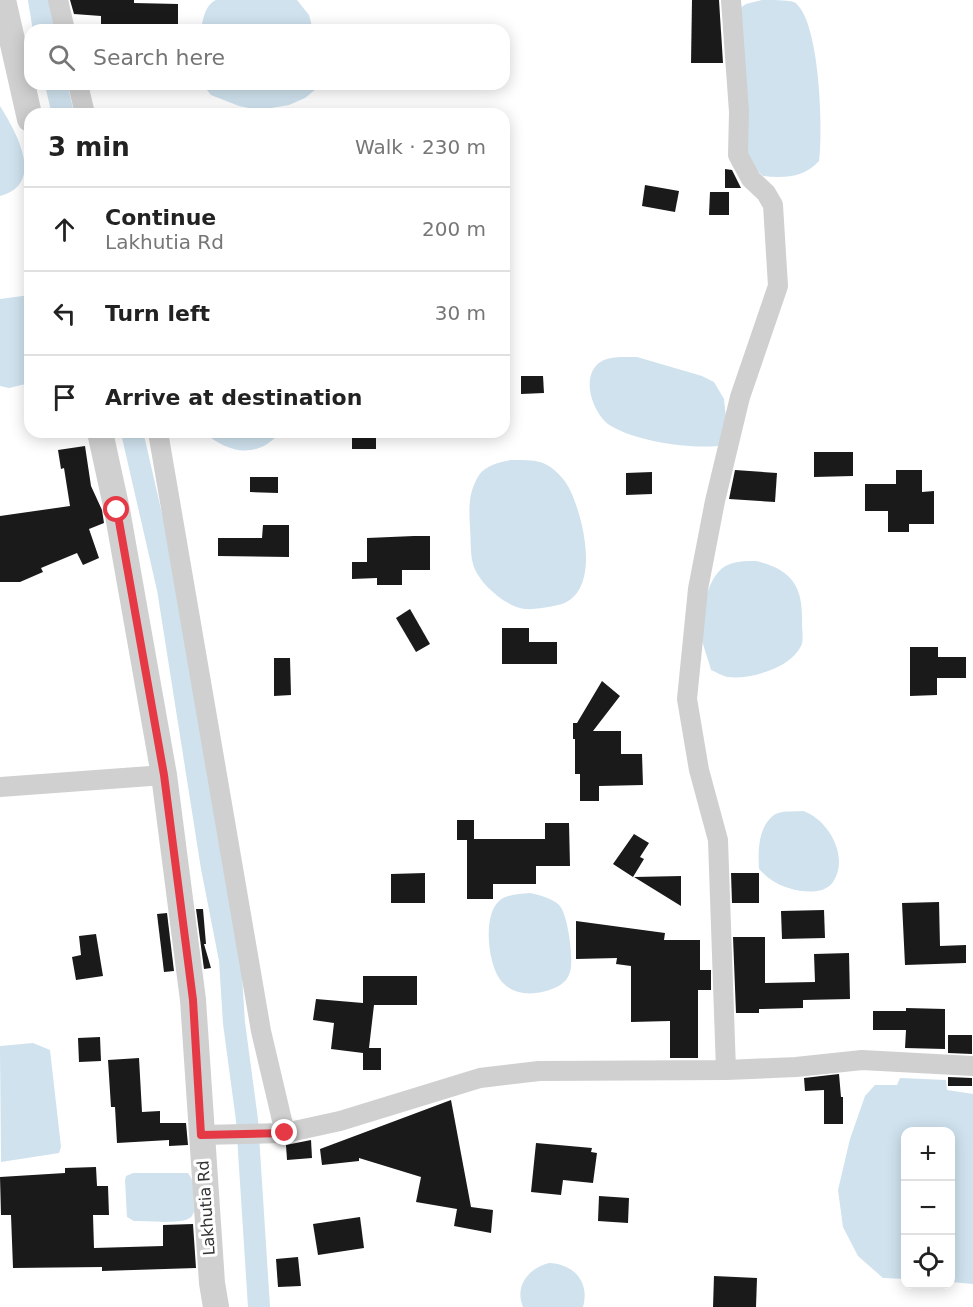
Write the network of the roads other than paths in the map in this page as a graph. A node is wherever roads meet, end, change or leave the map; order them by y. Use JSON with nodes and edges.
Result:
{"nodes":[{"id":1,"x":3,"y":0,"type":"edge"},
{"id":2,"x":58,"y":0,"type":"edge"},
{"id":3,"x":731,"y":0,"type":"edge"},
{"id":4,"x":64,"y":24,"type":"edge"},
{"id":5,"x":79,"y":90,"type":"edge"},
{"id":6,"x":28,"y":108,"type":"edge"},
{"id":7,"x":84,"y":108,"type":"edge"},
{"id":8,"x":101,"y":438,"type":"edge"},
{"id":9,"x":159,"y":438,"type":"edge"},
{"id":10,"x":164,"y":775,"type":"junction"},
{"id":11,"x":0,"y":787,"type":"edge"},
{"id":12,"x":973,"y":1066,"type":"edge"},
{"id":13,"x":726,"y":1070,"type":"junction"},
{"id":14,"x":285,"y":1133,"type":"junction"},
{"id":15,"x":201,"y":1135,"type":"junction"},
{"id":16,"x":216,"y":1307,"type":"edge"}],
"edges":[{"from":1,"to":6,"type":"street"},
{"from":2,"to":4,"type":"street"},
{"from":3,"to":13,"type":"street"},
{"from":5,"to":7,"type":"street"},
{"from":8,"to":10,"type":"street","name":"Lakhutia Rd"},
{"from":9,"to":14,"type":"street"},
{"from":10,"to":11,"type":"street"},
{"from":10,"to":15,"type":"street","name":"Lakhutia Rd"},
{"from":12,"to":13,"type":"street"},
{"from":13,"to":14,"type":"street"},
{"from":14,"to":15,"type":"street"},
{"from":15,"to":16,"type":"street","name":"Lakhutia Rd"}]}
